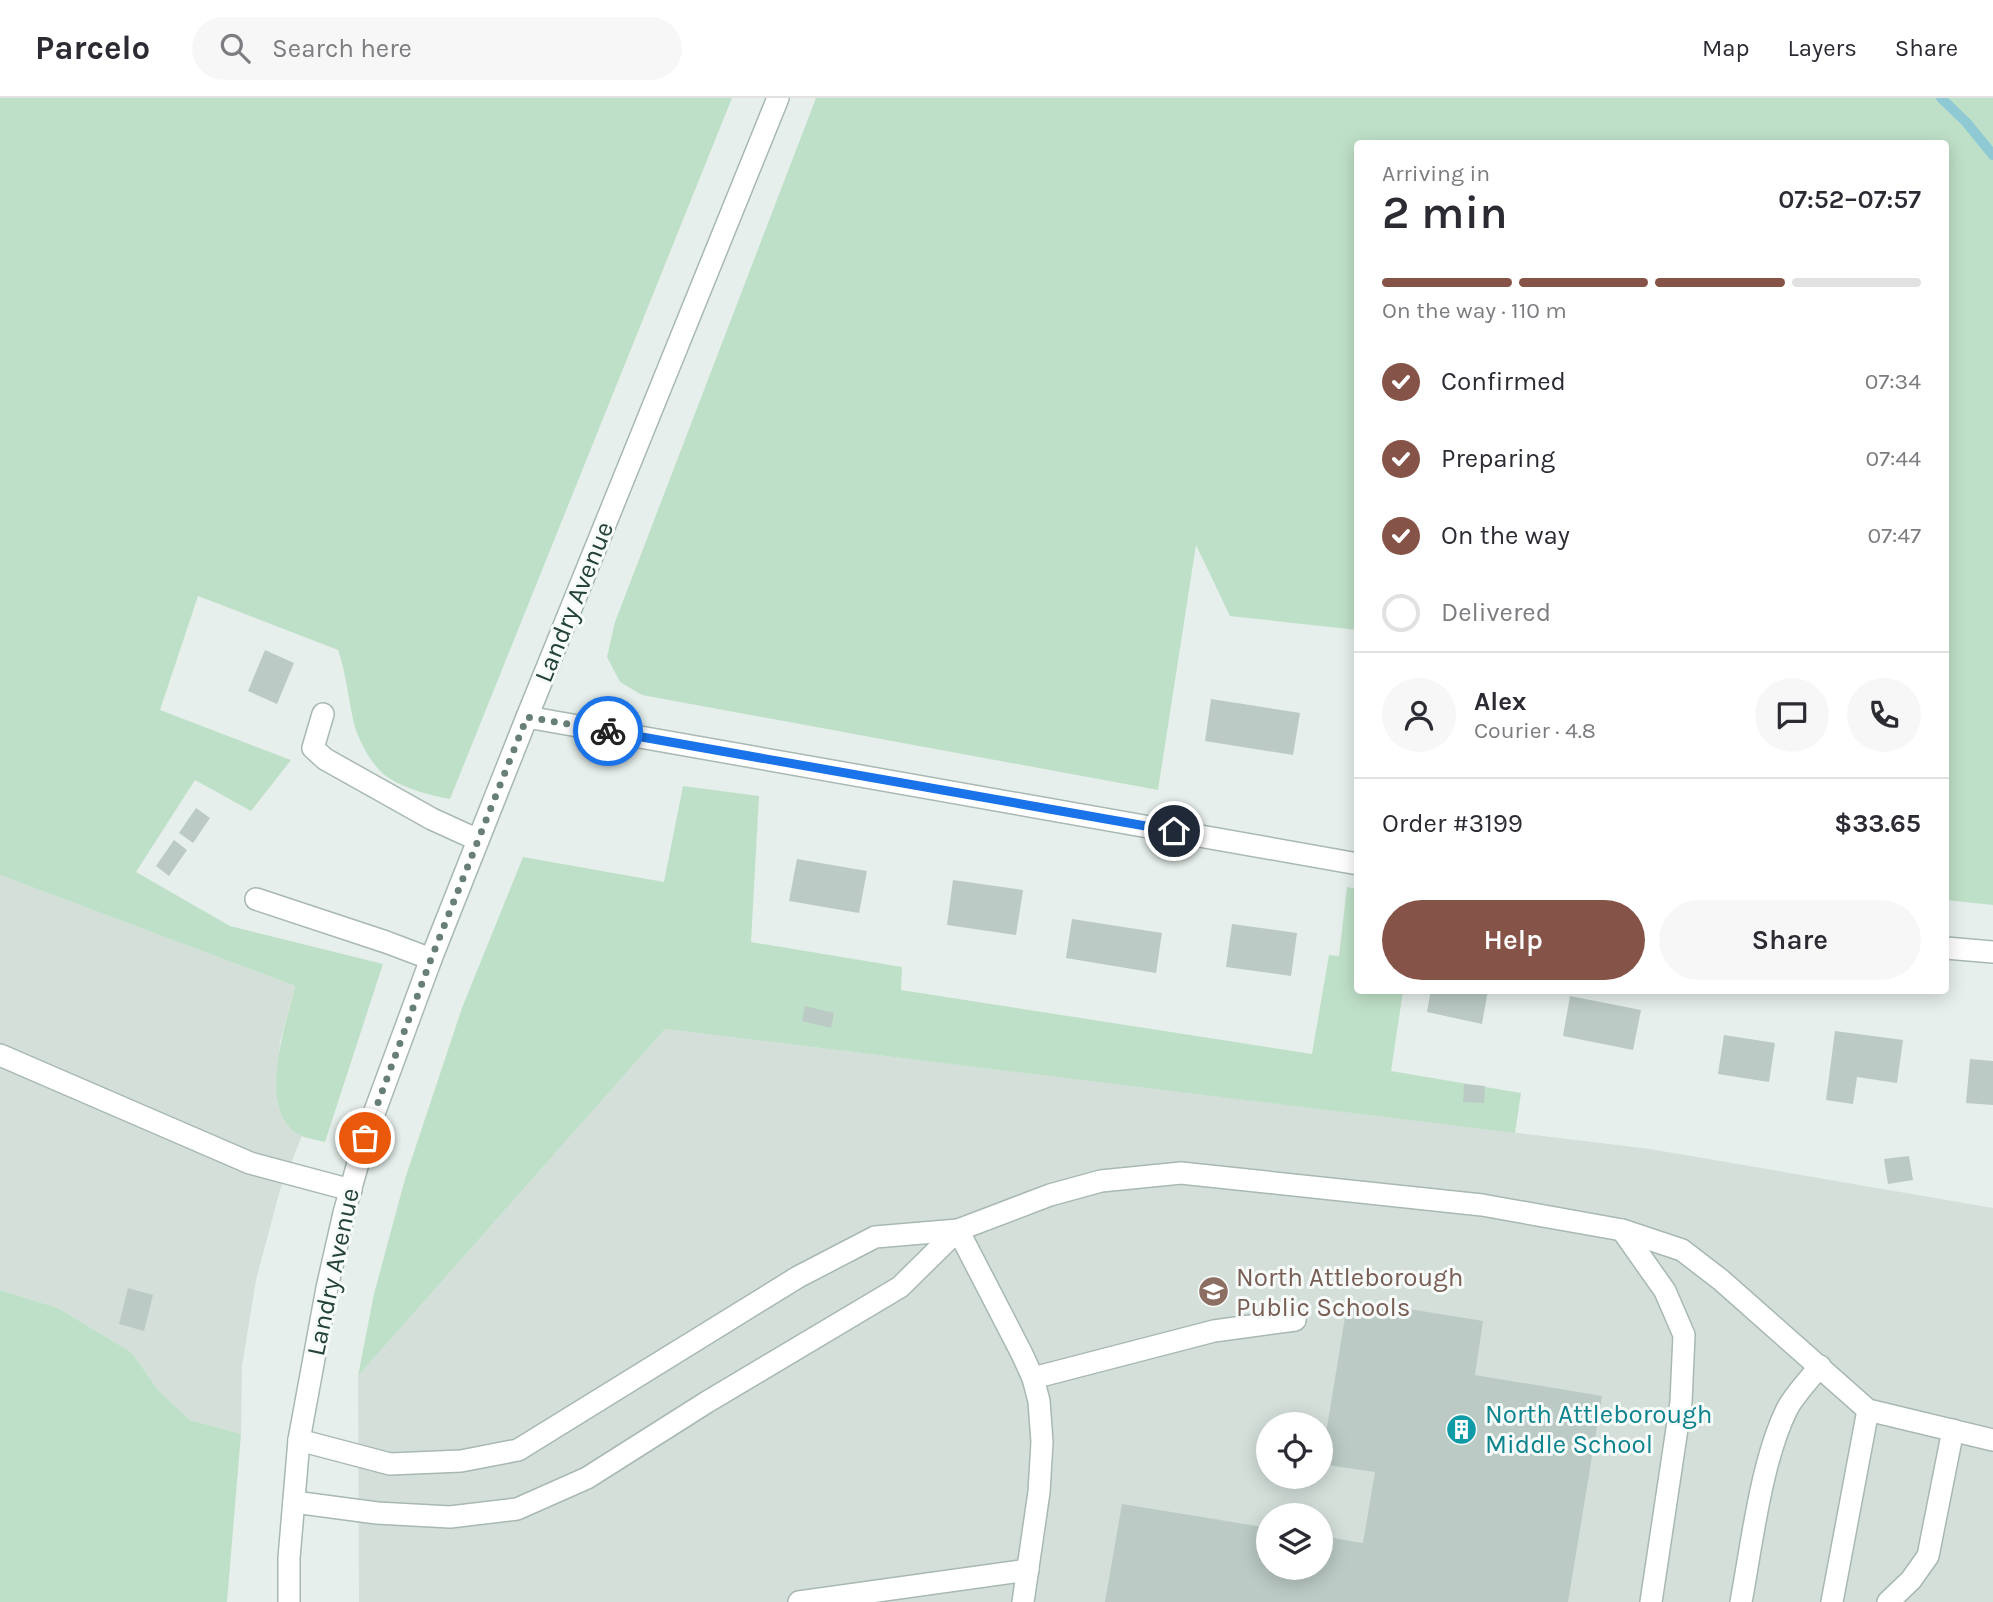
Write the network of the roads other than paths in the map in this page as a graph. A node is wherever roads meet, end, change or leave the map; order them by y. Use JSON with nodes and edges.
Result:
{"nodes":[{"id":1,"x":778,"y":98,"type":"edge"},
{"id":2,"x":323,"y":714,"type":"dead end"},
{"id":3,"x":527,"y":717,"type":"junction"},
{"id":4,"x":478,"y":840,"type":"junction"},
{"id":5,"x":1354,"y":863,"type":"edge"},
{"id":6,"x":256,"y":900,"type":"dead end"},
{"id":7,"x":1949,"y":948,"type":"edge"},
{"id":8,"x":1993,"y":952,"type":"edge"},
{"id":9,"x":431,"y":959,"type":"junction"},
{"id":10,"x":0,"y":1055,"type":"edge"},
{"id":11,"x":351,"y":1190,"type":"junction"},
{"id":12,"x":958,"y":1230,"type":"junction"},
{"id":13,"x":1622,"y":1230,"type":"junction"},
{"id":14,"x":1295,"y":1320,"type":"dead end"},
{"id":15,"x":1820,"y":1366,"type":"junction"},
{"id":16,"x":1033,"y":1378,"type":"junction"},
{"id":17,"x":1868,"y":1410,"type":"junction"},
{"id":18,"x":1953,"y":1430,"type":"junction"},
{"id":19,"x":1991,"y":1437,"type":"edge"},
{"id":20,"x":299,"y":1440,"type":"junction"},
{"id":21,"x":294,"y":1502,"type":"junction"},
{"id":22,"x":1028,"y":1570,"type":"junction"},
{"id":23,"x":289,"y":1602,"type":"edge"},
{"id":24,"x":799,"y":1602,"type":"edge"},
{"id":25,"x":1023,"y":1602,"type":"edge"},
{"id":26,"x":1651,"y":1602,"type":"edge"},
{"id":27,"x":1741,"y":1602,"type":"edge"},
{"id":28,"x":1832,"y":1602,"type":"edge"},
{"id":29,"x":1888,"y":1602,"type":"edge"}],
"edges":[{"from":1,"to":3,"type":"street","name":"Landry Avenue"},
{"from":2,"to":4,"type":"street"},
{"from":3,"to":4,"type":"street","name":"Landry Avenue"},
{"from":3,"to":5,"type":"street"},
{"from":4,"to":9,"type":"street","name":"Landry Avenue"},
{"from":6,"to":9,"type":"street"},
{"from":7,"to":8,"type":"street"},
{"from":9,"to":11,"type":"street","name":"Landry Avenue"},
{"from":10,"to":11,"type":"street"},
{"from":11,"to":20,"type":"street","name":"Landry Avenue"},
{"from":12,"to":13,"type":"street"},
{"from":12,"to":16,"type":"street"},
{"from":12,"to":20,"type":"street"},
{"from":12,"to":21,"type":"street"},
{"from":13,"to":15,"type":"street"},
{"from":13,"to":26,"type":"street"},
{"from":14,"to":16,"type":"street"},
{"from":15,"to":17,"type":"street"},
{"from":15,"to":27,"type":"street"},
{"from":16,"to":22,"type":"street"},
{"from":17,"to":18,"type":"street"},
{"from":17,"to":28,"type":"street"},
{"from":18,"to":19,"type":"street"},
{"from":18,"to":29,"type":"street"},
{"from":20,"to":21,"type":"street","name":"Landry Avenue"},
{"from":21,"to":23,"type":"street","name":"Landry Avenue"},
{"from":22,"to":24,"type":"street"},
{"from":22,"to":25,"type":"street"}]}
